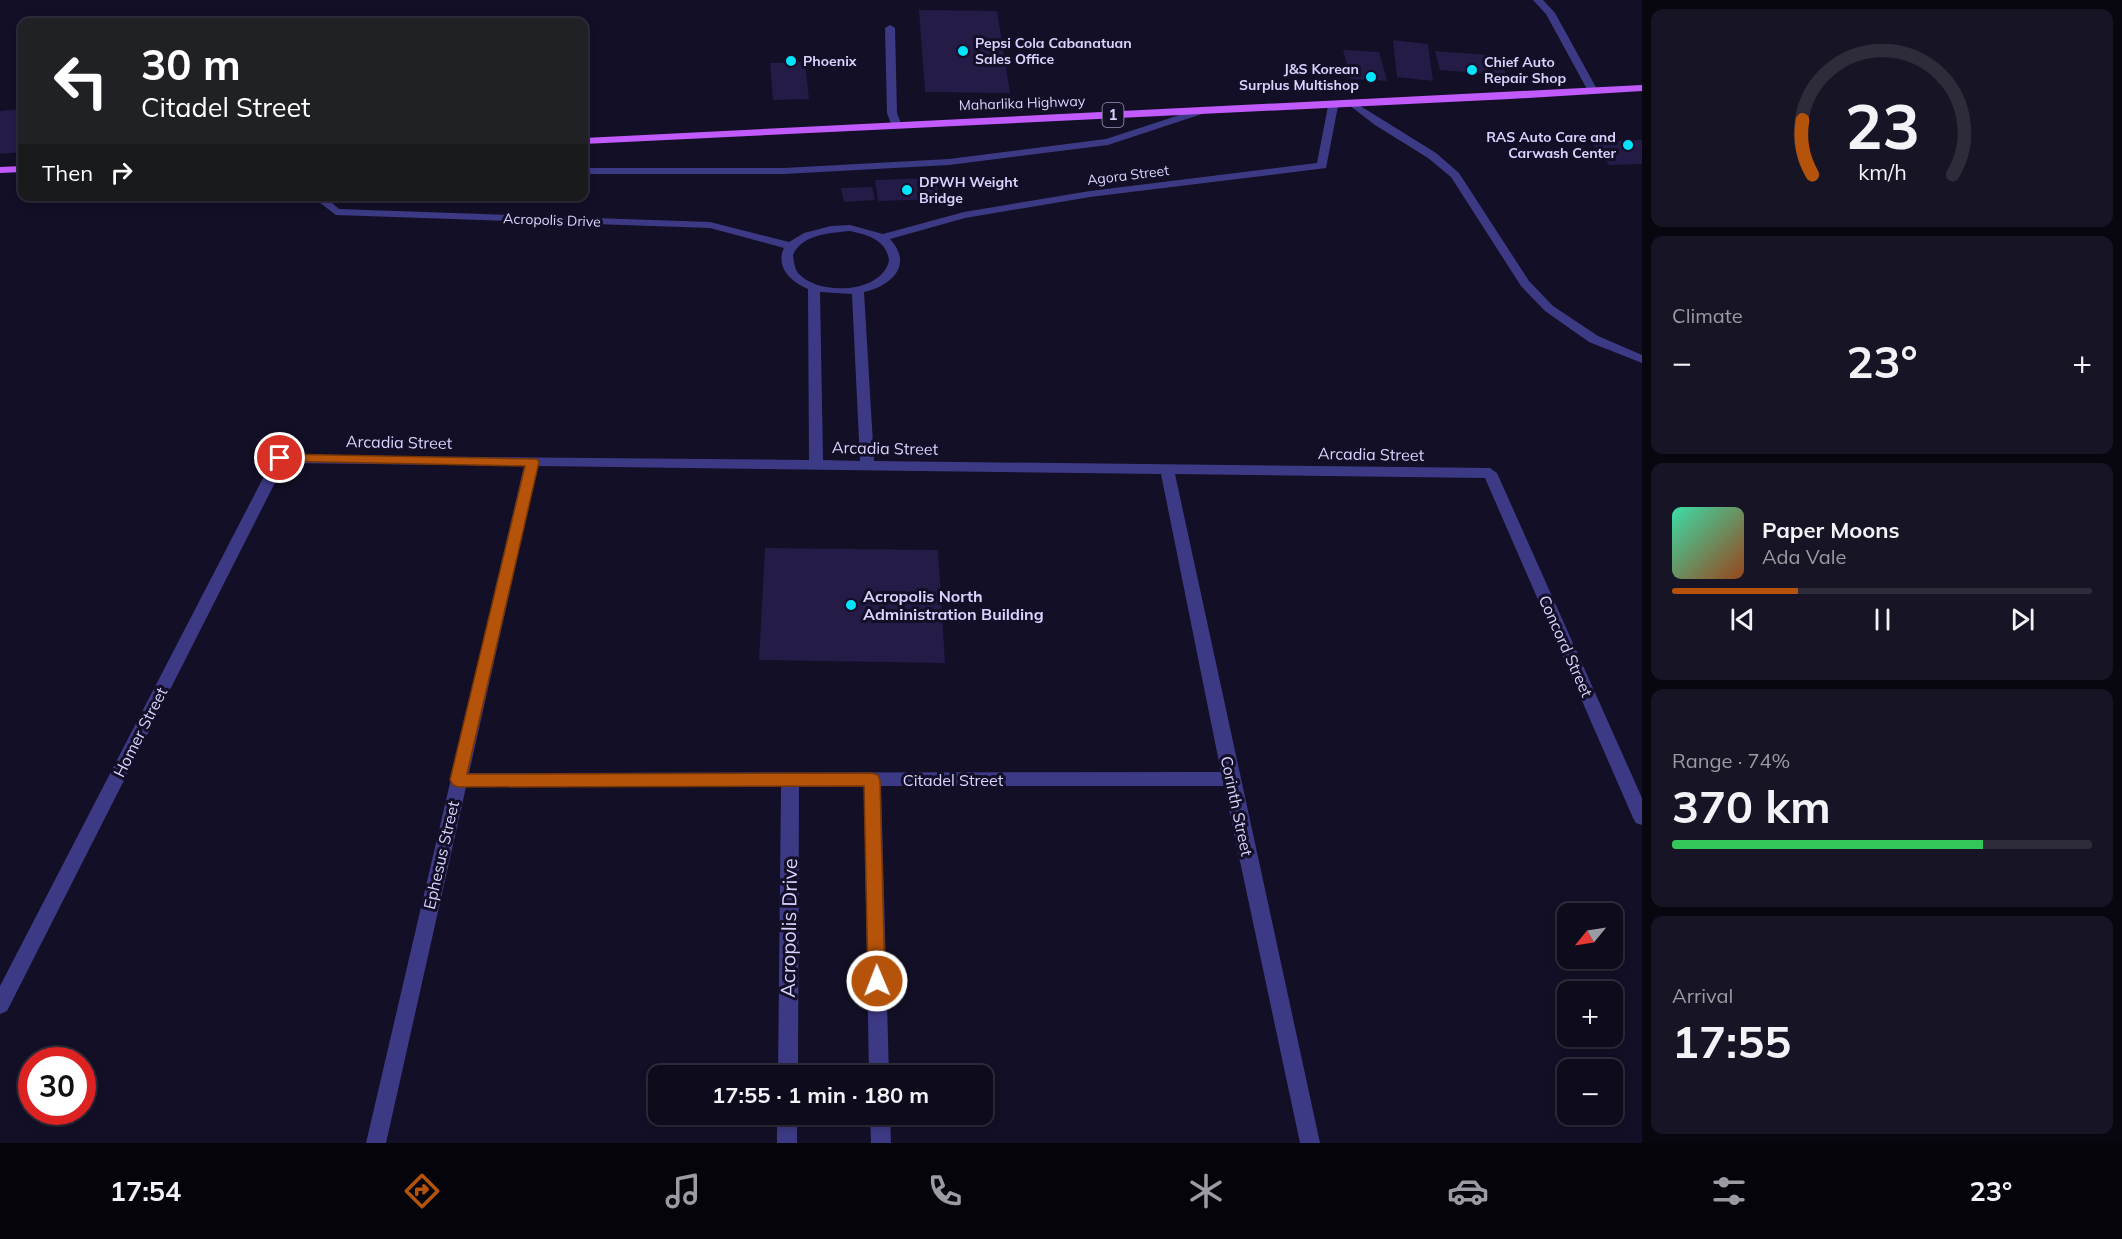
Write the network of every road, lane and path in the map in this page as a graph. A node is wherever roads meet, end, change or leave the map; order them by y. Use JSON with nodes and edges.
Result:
{"nodes":[{"id":1,"x":1538,"y":0,"type":"edge"},
{"id":2,"x":890,"y":28,"type":"dead end"},
{"id":3,"x":1641,"y":89,"type":"edge"},
{"id":4,"x":1593,"y":91,"type":"junction"},
{"id":5,"x":1354,"y":105,"type":"junction"},
{"id":6,"x":1333,"y":106,"type":"junction"},
{"id":7,"x":1201,"y":111,"type":"junction"},
{"id":8,"x":896,"y":124,"type":"junction"},
{"id":9,"x":588,"y":141,"type":"edge"},
{"id":10,"x":18,"y":169,"type":"edge"},
{"id":11,"x":0,"y":170,"type":"edge"},
{"id":12,"x":588,"y":171,"type":"edge"},
{"id":13,"x":322,"y":201,"type":"edge"},
{"id":14,"x":881,"y":238,"type":"junction"},
{"id":15,"x":792,"y":246,"type":"junction"},
{"id":16,"x":814,"y":288,"type":"junction"},
{"id":17,"x":858,"y":290,"type":"junction"},
{"id":18,"x":1642,"y":359,"type":"edge"},
{"id":19,"x":280,"y":458,"type":"joint"},
{"id":20,"x":532,"y":462,"type":"junction"},
{"id":21,"x":816,"y":465,"type":"junction"},
{"id":22,"x":867,"y":466,"type":"junction"},
{"id":23,"x":1167,"y":469,"type":"junction"},
{"id":24,"x":1490,"y":474,"type":"joint"},
{"id":25,"x":1231,"y":779,"type":"junction"},
{"id":26,"x":458,"y":780,"type":"junction"},
{"id":27,"x":790,"y":780,"type":"junction"},
{"id":28,"x":872,"y":780,"type":"junction"},
{"id":29,"x":1642,"y":818,"type":"edge"},
{"id":30,"x":0,"y":1005,"type":"edge"},
{"id":31,"x":788,"y":1065,"type":"edge"},
{"id":32,"x":879,"y":1065,"type":"edge"},
{"id":33,"x":787,"y":1125,"type":"edge"},
{"id":34,"x":880,"y":1125,"type":"edge"},
{"id":35,"x":376,"y":1143,"type":"edge"},
{"id":36,"x":787,"y":1143,"type":"edge"},
{"id":37,"x":881,"y":1143,"type":"edge"},
{"id":38,"x":1310,"y":1143,"type":"edge"}],
"edges":[{"from":1,"to":4,"type":"street"},
{"from":2,"to":8,"type":"street"},
{"from":3,"to":4,"type":"main road","name":"Maharlika Highway","number":"1"},
{"from":4,"to":5,"type":"main road","name":"Maharlika Highway","number":"1"},
{"from":5,"to":6,"type":"main road","name":"Maharlika Highway","number":"1"},
{"from":5,"to":18,"type":"street"},
{"from":6,"to":7,"type":"main road","name":"Maharlika Highway","number":"1"},
{"from":6,"to":14,"type":"street","name":"Agora Street"},
{"from":7,"to":8,"type":"main road","name":"Maharlika Highway","number":"1"},
{"from":7,"to":12,"type":"street"},
{"from":8,"to":9,"type":"main road","name":"Maharlika Highway","number":"1"},
{"from":10,"to":11,"type":"main road"},
{"from":13,"to":15,"type":"street","name":"Acropolis Drive"},
{"from":14,"to":15,"type":"street"},
{"from":14,"to":17,"type":"street"},
{"from":15,"to":16,"type":"street"},
{"from":16,"to":17,"type":"street"},
{"from":16,"to":21,"type":"street"},
{"from":17,"to":22,"type":"street"},
{"from":19,"to":20,"type":"street","name":"Arcadia Street"},
{"from":19,"to":30,"type":"street","name":"Homer Street"},
{"from":20,"to":21,"type":"street","name":"Arcadia Street"},
{"from":20,"to":26,"type":"street","name":"Ephesus Street"},
{"from":21,"to":22,"type":"street","name":"Arcadia Street"},
{"from":22,"to":23,"type":"street","name":"Arcadia Street"},
{"from":23,"to":24,"type":"street","name":"Arcadia Street"},
{"from":23,"to":25,"type":"street","name":"Corinth Street"},
{"from":24,"to":29,"type":"street","name":"Concord Street"},
{"from":25,"to":28,"type":"street","name":"Citadel Street"},
{"from":25,"to":38,"type":"street","name":"Corinth Street"},
{"from":26,"to":27,"type":"street","name":"Citadel Street"},
{"from":26,"to":35,"type":"street","name":"Ephesus Street"},
{"from":27,"to":28,"type":"street","name":"Citadel Street"},
{"from":27,"to":31,"type":"street","name":"Acropolis Drive"},
{"from":28,"to":32,"type":"street"},
{"from":33,"to":36,"type":"street"},
{"from":34,"to":37,"type":"street"}]}
